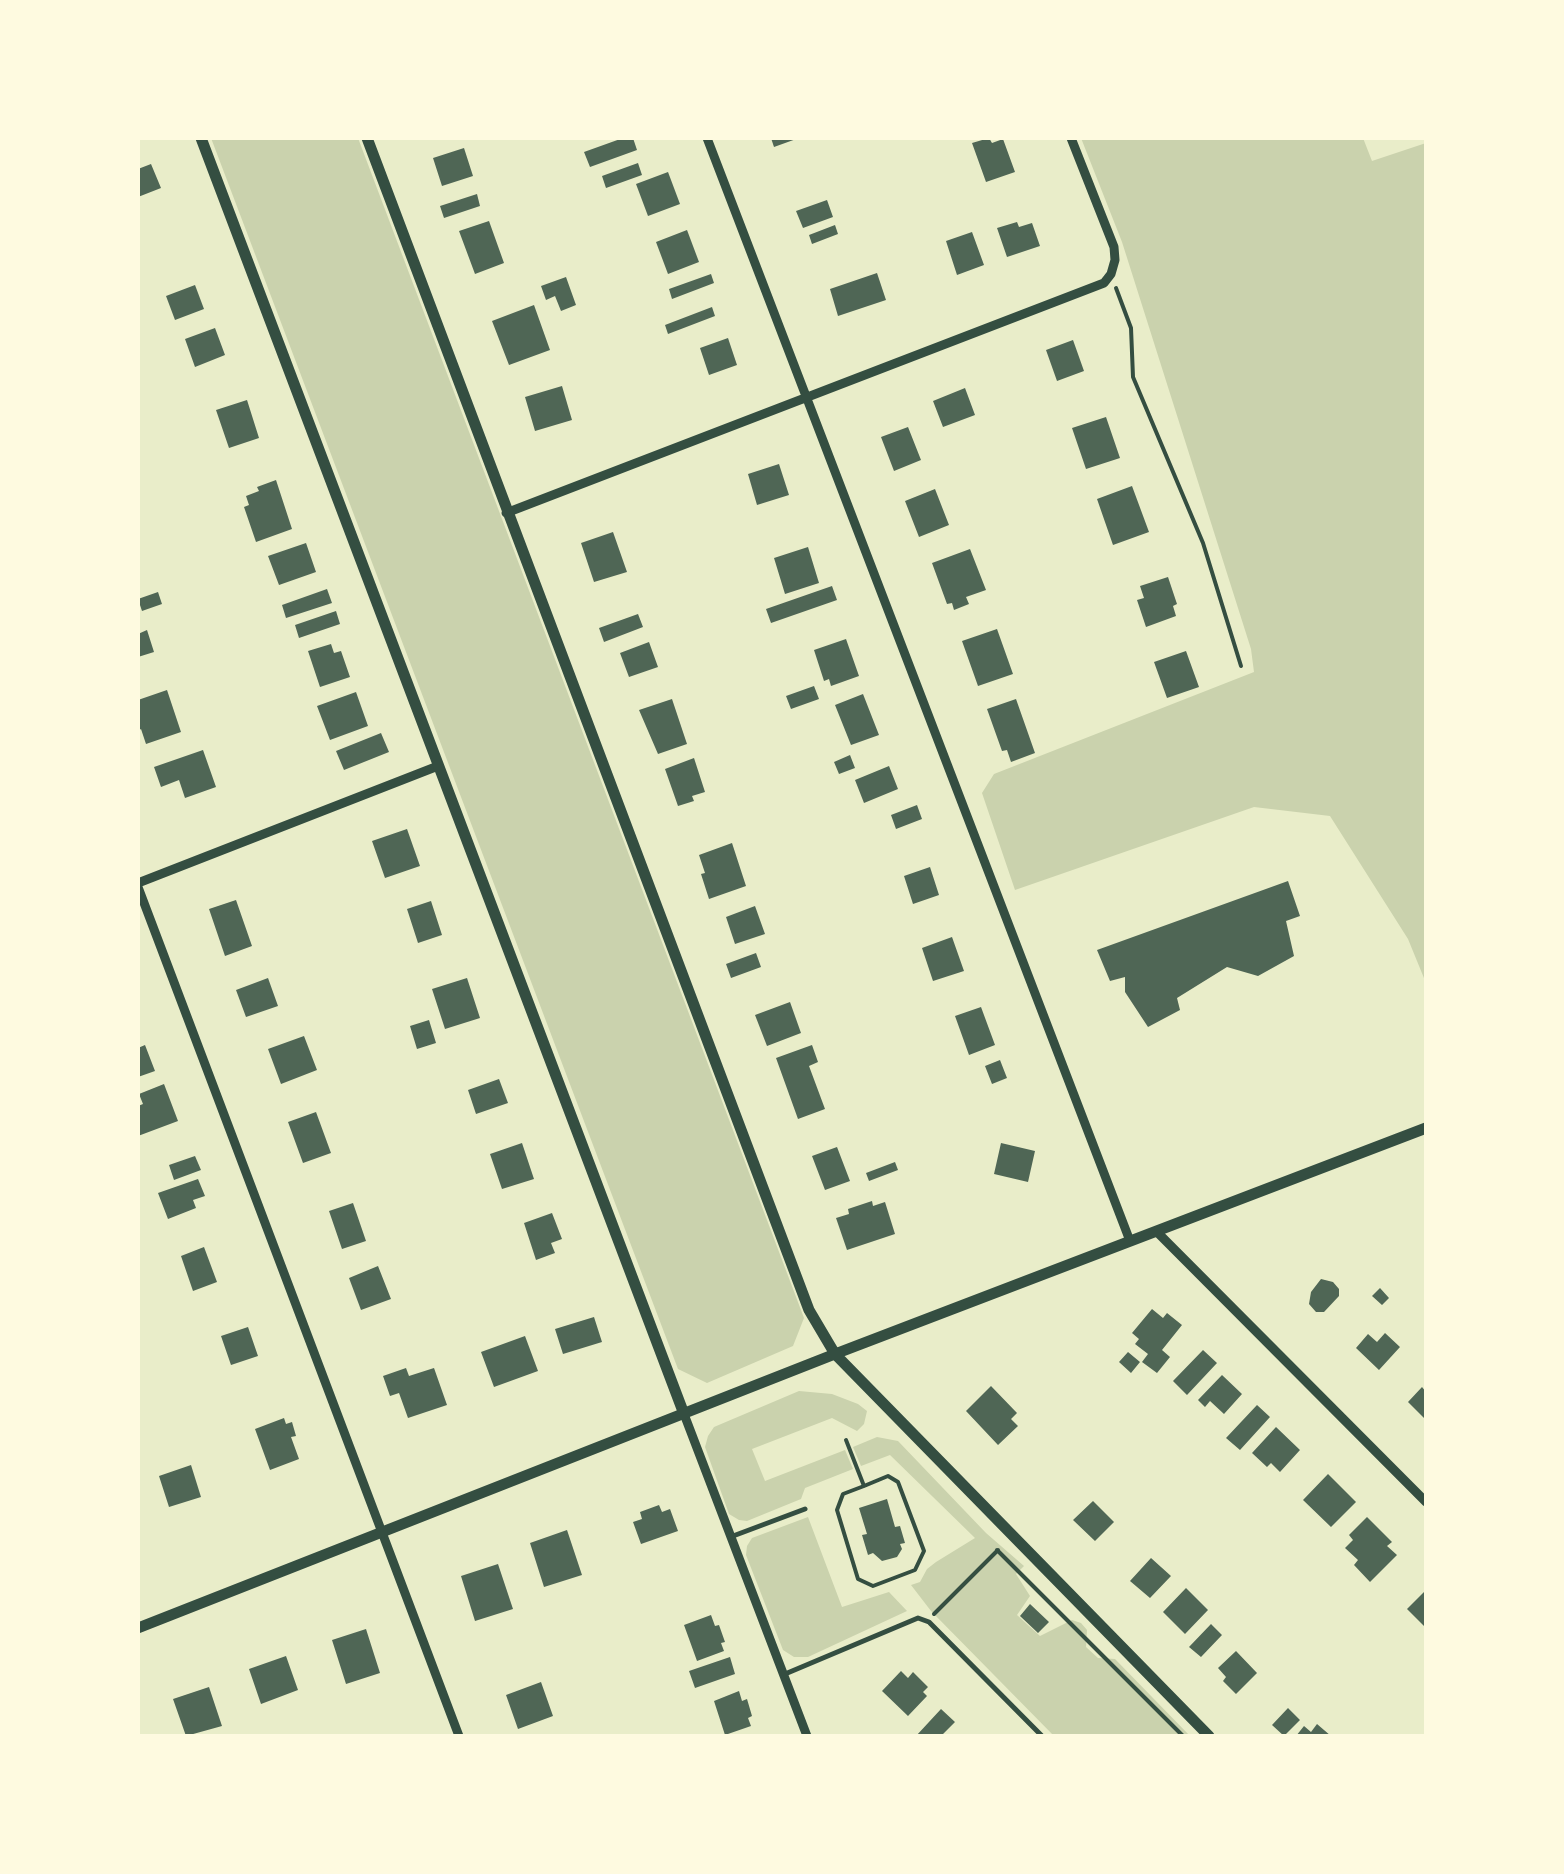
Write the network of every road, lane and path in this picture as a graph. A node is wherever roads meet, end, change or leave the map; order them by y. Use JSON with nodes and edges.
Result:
{"nodes":[{"id":1,"x":201,"y":138,"type":"edge"},
{"id":2,"x":366,"y":138,"type":"edge"},
{"id":3,"x":707,"y":138,"type":"edge"},
{"id":4,"x":1071,"y":138,"type":"edge"},
{"id":5,"x":1107,"y":278,"type":"junction"},
{"id":6,"x":804,"y":397,"type":"junction"},
{"id":7,"x":506,"y":513,"type":"junction"},
{"id":8,"x":1241,"y":666,"type":"dead end"},
{"id":9,"x":438,"y":766,"type":"junction"},
{"id":10,"x":138,"y":885,"type":"edge"},
{"id":11,"x":1426,"y":1128,"type":"edge"},
{"id":12,"x":1156,"y":1231,"type":"junction"},
{"id":13,"x":1130,"y":1241,"type":"junction"},
{"id":14,"x":835,"y":1354,"type":"junction"},
{"id":15,"x":684,"y":1414,"type":"junction"},
{"id":16,"x":846,"y":1440,"type":"dead end"},
{"id":17,"x":864,"y":1486,"type":"junction"},
{"id":18,"x":1426,"y":1502,"type":"edge"},
{"id":19,"x":805,"y":1509,"type":"dead end"},
{"id":20,"x":382,"y":1534,"type":"junction"},
{"id":21,"x":731,"y":1536,"type":"junction"},
{"id":22,"x":928,"y":1622,"type":"junction"},
{"id":23,"x":138,"y":1628,"type":"edge"},
{"id":24,"x":784,"y":1675,"type":"junction"},
{"id":25,"x":459,"y":1736,"type":"edge"},
{"id":26,"x":807,"y":1736,"type":"edge"},
{"id":27,"x":1042,"y":1736,"type":"edge"},
{"id":28,"x":1183,"y":1736,"type":"edge"},
{"id":29,"x":1209,"y":1736,"type":"edge"}],
"edges":[{"from":1,"to":9,"type":"street"},
{"from":2,"to":7,"type":"street"},
{"from":3,"to":6,"type":"street"},
{"from":4,"to":5,"type":"street"},
{"from":5,"to":6,"type":"street"},
{"from":5,"to":8,"type":"path"},
{"from":6,"to":7,"type":"street"},
{"from":6,"to":13,"type":"street"},
{"from":7,"to":14,"type":"street"},
{"from":9,"to":10,"type":"street"},
{"from":9,"to":15,"type":"street"},
{"from":10,"to":20,"type":"street"},
{"from":11,"to":12,"type":"street"},
{"from":12,"to":13,"type":"street"},
{"from":12,"to":18,"type":"street"},
{"from":13,"to":14,"type":"street"},
{"from":14,"to":15,"type":"street"},
{"from":14,"to":29,"type":"street"},
{"from":15,"to":20,"type":"street"},
{"from":15,"to":21,"type":"street"},
{"from":16,"to":17,"type":"path"},
{"from":17,"to":17,"type":"path"},
{"from":19,"to":21,"type":"lane"},
{"from":20,"to":23,"type":"street"},
{"from":20,"to":25,"type":"street"},
{"from":21,"to":24,"type":"street"},
{"from":22,"to":24,"type":"lane"},
{"from":22,"to":27,"type":"lane"},
{"from":22,"to":28,"type":"path"},
{"from":24,"to":26,"type":"street"}]}
